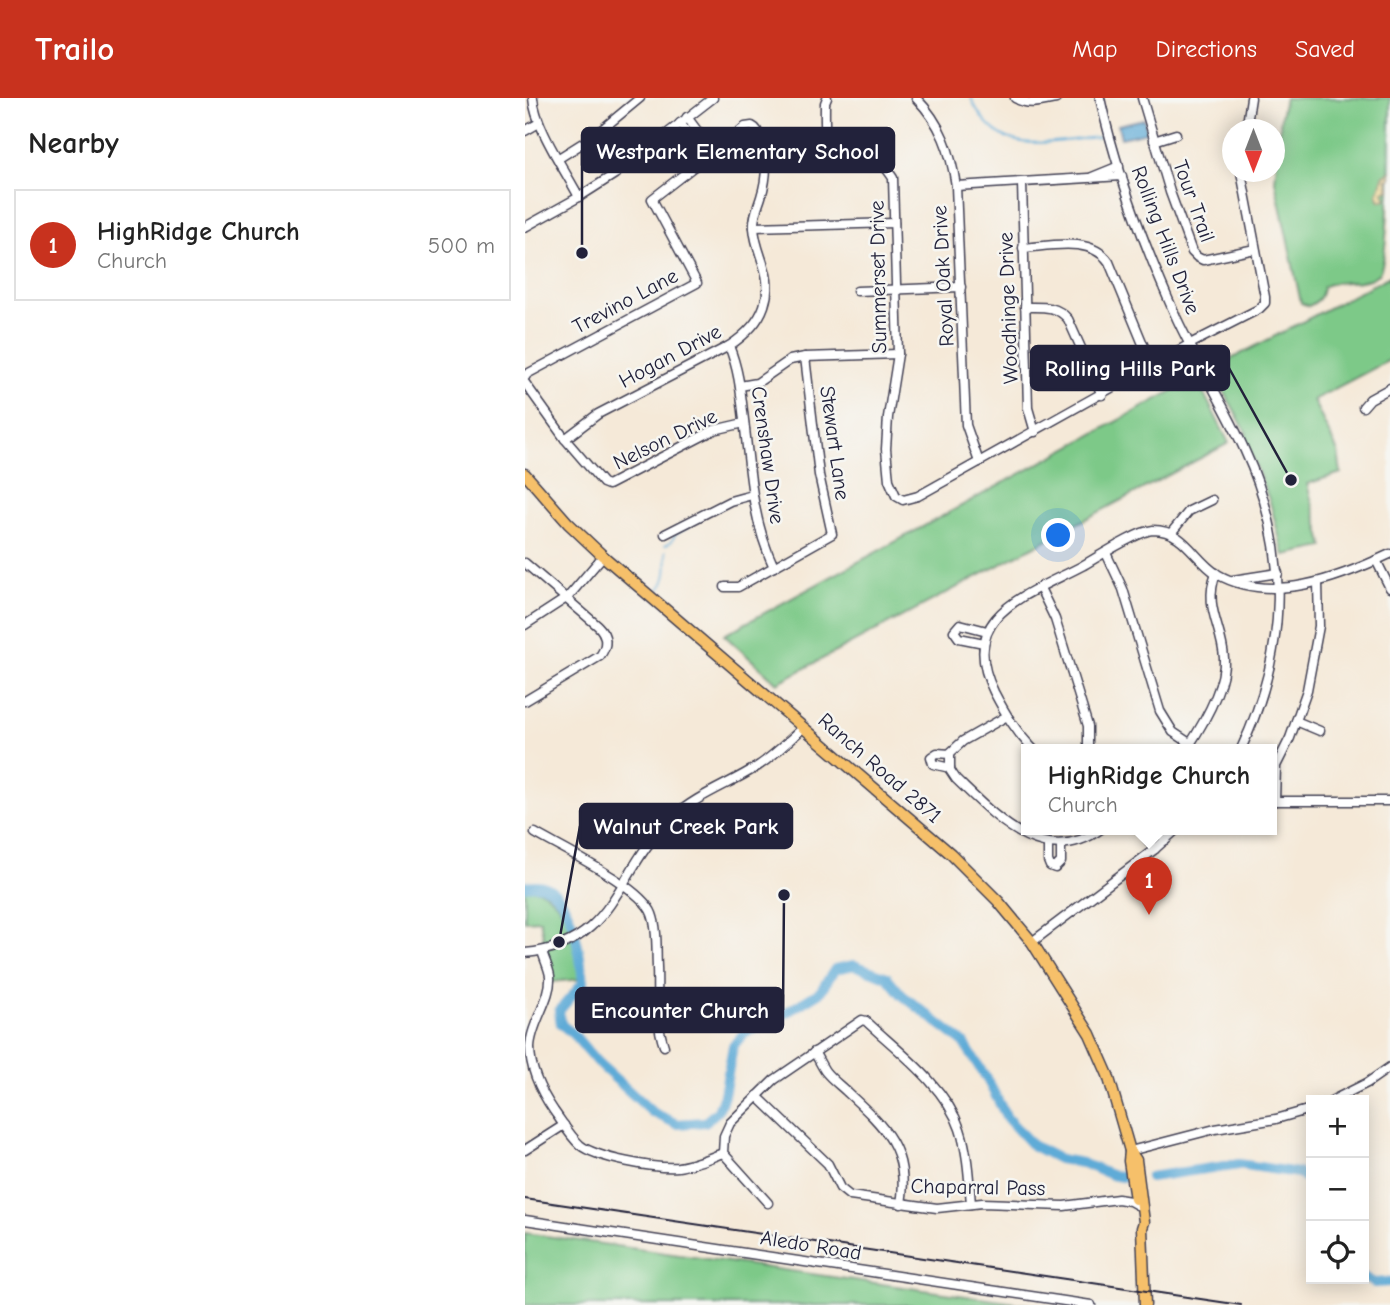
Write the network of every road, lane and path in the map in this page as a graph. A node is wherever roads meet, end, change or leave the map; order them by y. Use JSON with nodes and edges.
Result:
{"nodes":[{"id":1,"x":533,"y":98,"type":"edge"},
{"id":2,"x":640,"y":98,"type":"edge"},
{"id":3,"x":713,"y":98,"type":"edge"},
{"id":4,"x":827,"y":98,"type":"edge"},
{"id":5,"x":916,"y":98,"type":"edge"},
{"id":6,"x":1015,"y":98,"type":"edge"},
{"id":7,"x":1100,"y":98,"type":"edge"},
{"id":8,"x":1142,"y":98,"type":"edge"},
{"id":9,"x":1251,"y":98,"type":"edge"},
{"id":10,"x":1056,"y":99,"type":"edge"},
{"id":11,"x":1248,"y":119,"type":"edge"},
{"id":12,"x":683,"y":120,"type":"junction"},
{"id":13,"x":539,"y":123,"type":"junction"},
{"id":14,"x":752,"y":126,"type":"joint"},
{"id":15,"x":525,"y":131,"type":"edge"},
{"id":16,"x":1176,"y":134,"type":"dead end"},
{"id":17,"x":1154,"y":141,"type":"junction"},
{"id":18,"x":709,"y":154,"type":"junction"},
{"id":19,"x":559,"y":158,"type":"junction"},
{"id":20,"x":1119,"y":166,"type":"junction"},
{"id":21,"x":1122,"y":176,"type":"junction"},
{"id":22,"x":1092,"y":177,"type":"junction"},
{"id":23,"x":1243,"y":182,"type":"edge"},
{"id":24,"x":1022,"y":183,"type":"junction"},
{"id":25,"x":956,"y":186,"type":"junction"},
{"id":26,"x":579,"y":197,"type":"junction"},
{"id":27,"x":894,"y":223,"type":"junction"},
{"id":28,"x":525,"y":227,"type":"edge"},
{"id":29,"x":754,"y":227,"type":"junction"},
{"id":30,"x":1023,"y":248,"type":"junction"},
{"id":31,"x":1255,"y":249,"type":"junction"},
{"id":32,"x":961,"y":287,"type":"junction"},
{"id":33,"x":896,"y":290,"type":"junction"},
{"id":34,"x":857,"y":291,"type":"dead end"},
{"id":35,"x":1025,"y":307,"type":"junction"},
{"id":36,"x":1190,"y":344,"type":"junction"},
{"id":37,"x":729,"y":346,"type":"junction"},
{"id":38,"x":898,"y":354,"type":"junction"},
{"id":39,"x":805,"y":357,"type":"junction"},
{"id":40,"x":1152,"y":366,"type":"junction"},
{"id":41,"x":525,"y":377,"type":"edge"},
{"id":42,"x":525,"y":383,"type":"edge"},
{"id":43,"x":740,"y":386,"type":"junction"},
{"id":44,"x":1389,"y":390,"type":"edge"},
{"id":45,"x":1102,"y":395,"type":"junction"},
{"id":46,"x":1363,"y":407,"type":"dead end"},
{"id":47,"x":744,"y":424,"type":"junction"},
{"id":48,"x":1035,"y":432,"type":"junction"},
{"id":49,"x":565,"y":439,"type":"junction"},
{"id":50,"x":979,"y":462,"type":"junction"},
{"id":51,"x":525,"y":474,"type":"edge"},
{"id":52,"x":753,"y":495,"type":"junction"},
{"id":53,"x":1213,"y":500,"type":"dead end"},
{"id":54,"x":1171,"y":533,"type":"junction"},
{"id":55,"x":665,"y":534,"type":"dead end"},
{"id":56,"x":1106,"y":553,"type":"junction"},
{"id":57,"x":1390,"y":554,"type":"edge"},
{"id":58,"x":603,"y":556,"type":"junction"},
{"id":59,"x":1376,"y":560,"type":"junction"},
{"id":60,"x":525,"y":563,"type":"edge"},
{"id":61,"x":774,"y":567,"type":"junction"},
{"id":62,"x":1216,"y":573,"type":"junction"},
{"id":63,"x":1279,"y":573,"type":"junction"},
{"id":64,"x":1233,"y":580,"type":"junction"},
{"id":65,"x":1318,"y":582,"type":"junction"},
{"id":66,"x":1279,"y":586,"type":"junction"},
{"id":67,"x":725,"y":587,"type":"dead end"},
{"id":68,"x":1040,"y":588,"type":"junction"},
{"id":69,"x":1390,"y":588,"type":"edge"},
{"id":70,"x":565,"y":599,"type":"junction"},
{"id":71,"x":525,"y":625,"type":"edge"},
{"id":72,"x":987,"y":631,"type":"junction"},
{"id":73,"x":984,"y":643,"type":"junction"},
{"id":74,"x":525,"y":701,"type":"edge"},
{"id":75,"x":1007,"y":716,"type":"junction"},
{"id":76,"x":1296,"y":722,"type":"junction"},
{"id":77,"x":803,"y":728,"type":"junction"},
{"id":78,"x":1320,"y":731,"type":"dead end"},
{"id":79,"x":1028,"y":744,"type":"edge"},
{"id":80,"x":1088,"y":744,"type":"edge"},
{"id":81,"x":1187,"y":744,"type":"edge"},
{"id":82,"x":1190,"y":744,"type":"edge"},
{"id":83,"x":1243,"y":744,"type":"edge"},
{"id":84,"x":950,"y":754,"type":"junction"},
{"id":85,"x":1277,"y":764,"type":"edge"},
{"id":86,"x":950,"y":768,"type":"junction"},
{"id":87,"x":1277,"y":801,"type":"edge"},
{"id":88,"x":1390,"y":801,"type":"edge"},
{"id":89,"x":535,"y":833,"type":"dead end"},
{"id":90,"x":1021,"y":835,"type":"edge"},
{"id":91,"x":1022,"y":835,"type":"edge"},
{"id":92,"x":1092,"y":835,"type":"edge"},
{"id":93,"x":1144,"y":835,"type":"edge"},
{"id":94,"x":1162,"y":835,"type":"edge"},
{"id":95,"x":1171,"y":835,"type":"edge"},
{"id":96,"x":1166,"y":840,"type":"junction"},
{"id":97,"x":1048,"y":843,"type":"junction"},
{"id":98,"x":1061,"y":844,"type":"junction"},
{"id":99,"x":1155,"y":849,"type":"junction"},
{"id":100,"x":623,"y":884,"type":"junction"},
{"id":101,"x":1032,"y":942,"type":"junction"},
{"id":102,"x":542,"y":951,"type":"junction"},
{"id":103,"x":525,"y":953,"type":"edge"},
{"id":104,"x":664,"y":1046,"type":"dead end"},
{"id":105,"x":814,"y":1052,"type":"junction"},
{"id":106,"x":1390,"y":1066,"type":"edge"},
{"id":107,"x":1343,"y":1095,"type":"edge"},
{"id":108,"x":757,"y":1096,"type":"junction"},
{"id":109,"x":1306,"y":1111,"type":"edge"},
{"id":110,"x":564,"y":1125,"type":"junction"},
{"id":111,"x":525,"y":1150,"type":"edge"},
{"id":112,"x":1130,"y":1151,"type":"junction"},
{"id":113,"x":723,"y":1153,"type":"junction"},
{"id":114,"x":1132,"y":1180,"type":"junction"},
{"id":115,"x":1118,"y":1199,"type":"junction"},
{"id":116,"x":768,"y":1203,"type":"dead end"},
{"id":117,"x":901,"y":1204,"type":"junction"},
{"id":118,"x":971,"y":1204,"type":"junction"},
{"id":119,"x":1137,"y":1205,"type":"junction"},
{"id":120,"x":525,"y":1220,"type":"edge"},
{"id":121,"x":1142,"y":1228,"type":"junction"},
{"id":122,"x":1091,"y":1305,"type":"edge"},
{"id":123,"x":1145,"y":1305,"type":"edge"}],
"edges":[{"from":1,"to":13,"type":"street"},
{"from":2,"to":19,"type":"street"},
{"from":3,"to":12,"type":"street"},
{"from":4,"to":27,"type":"street","name":"Summerset Drive"},
{"from":5,"to":25,"type":"street","name":"Royal Oak Drive"},
{"from":6,"to":10,"type":"street"},
{"from":7,"to":20,"type":"street","name":"Rolling Hills Drive"},
{"from":8,"to":17,"type":"street","name":"Tour Trail"},
{"from":9,"to":11,"type":"street"},
{"from":12,"to":18,"type":"street"},
{"from":12,"to":26,"type":"street"},
{"from":13,"to":15,"type":"street"},
{"from":13,"to":19,"type":"street"},
{"from":14,"to":18,"type":"street","name":"Trevino Lane"},
{"from":14,"to":29,"type":"street","name":"Hogan Drive"},
{"from":16,"to":17,"type":"street"},
{"from":17,"to":31,"type":"street","name":"Tour Trail"},
{"from":18,"to":41,"type":"street","name":"Trevino Lane"},
{"from":19,"to":26,"type":"street"},
{"from":20,"to":21,"type":"street","name":"Rolling Hills Drive"},
{"from":20,"to":22,"type":"street"},
{"from":21,"to":22,"type":"street"},
{"from":21,"to":36,"type":"street","name":"Rolling Hills Drive"},
{"from":22,"to":24,"type":"street"},
{"from":23,"to":31,"type":"street"},
{"from":24,"to":25,"type":"street"},
{"from":24,"to":30,"type":"street","name":"Woodhinge Drive"},
{"from":25,"to":32,"type":"street","name":"Royal Oak Drive"},
{"from":26,"to":28,"type":"street"},
{"from":27,"to":29,"type":"street"},
{"from":27,"to":33,"type":"street","name":"Summerset Drive"},
{"from":29,"to":37,"type":"street","name":"Hogan Drive"},
{"from":30,"to":35,"type":"street","name":"Woodhinge Drive"},
{"from":30,"to":40,"type":"street"},
{"from":31,"to":36,"type":"street"},
{"from":32,"to":33,"type":"street"},
{"from":32,"to":50,"type":"street","name":"Royal Oak Drive"},
{"from":33,"to":34,"type":"street"},
{"from":33,"to":38,"type":"street","name":"Summerset Drive"},
{"from":35,"to":45,"type":"street"},
{"from":35,"to":48,"type":"street","name":"Woodhinge Drive"},
{"from":36,"to":40,"type":"street"},
{"from":36,"to":63,"type":"street","name":"Rolling Hills Drive"},
{"from":37,"to":43,"type":"street","name":"Crenshaw Drive"},
{"from":37,"to":49,"type":"street","name":"Hogan Drive"},
{"from":38,"to":39,"type":"street"},
{"from":38,"to":50,"type":"street","name":"Summerset Drive"},
{"from":39,"to":43,"type":"street"},
{"from":39,"to":61,"type":"street","name":"Stewart Lane"},
{"from":40,"to":45,"type":"street"},
{"from":42,"to":49,"type":"street","name":"Nelson Drive"},
{"from":43,"to":47,"type":"street","name":"Crenshaw Drive"},
{"from":44,"to":46,"type":"street"},
{"from":45,"to":48,"type":"street"},
{"from":47,"to":49,"type":"street","name":"Nelson Drive"},
{"from":47,"to":52,"type":"street","name":"Crenshaw Drive"},
{"from":48,"to":50,"type":"street"},
{"from":51,"to":58,"type":"main road","name":"Ranch Road 2871"},
{"from":52,"to":55,"type":"street"},
{"from":52,"to":61,"type":"street","name":"Crenshaw Drive"},
{"from":53,"to":54,"type":"street"},
{"from":54,"to":56,"type":"street"},
{"from":54,"to":62,"type":"street"},
{"from":56,"to":68,"type":"street"},
{"from":56,"to":81,"type":"street"},
{"from":57,"to":59,"type":"street"},
{"from":58,"to":70,"type":"street"},
{"from":58,"to":77,"type":"main road","name":"Ranch Road 2871"},
{"from":59,"to":65,"type":"street"},
{"from":59,"to":69,"type":"street"},
{"from":60,"to":70,"type":"street"},
{"from":61,"to":67,"type":"street"},
{"from":62,"to":64,"type":"street"},
{"from":62,"to":82,"type":"street"},
{"from":63,"to":64,"type":"street"},
{"from":63,"to":66,"type":"street","name":"Rolling Hills Drive"},
{"from":64,"to":66,"type":"street"},
{"from":65,"to":66,"type":"street"},
{"from":65,"to":76,"type":"street"},
{"from":66,"to":83,"type":"street","name":"Rolling Hills Drive"},
{"from":68,"to":72,"type":"street"},
{"from":68,"to":80,"type":"street"},
{"from":70,"to":71,"type":"street"},
{"from":70,"to":74,"type":"street"},
{"from":72,"to":73,"type":"street"},
{"from":72,"to":73,"type":"street"},
{"from":73,"to":75,"type":"street"},
{"from":75,"to":79,"type":"street"},
{"from":75,"to":84,"type":"street"},
{"from":76,"to":78,"type":"street"},
{"from":76,"to":85,"type":"street"},
{"from":77,"to":100,"type":"street"},
{"from":77,"to":101,"type":"main road","name":"Ranch Road 2871"},
{"from":84,"to":86,"type":"street"},
{"from":84,"to":86,"type":"street"},
{"from":86,"to":90,"type":"street"},
{"from":87,"to":88,"type":"street"},
{"from":89,"to":100,"type":"street"},
{"from":91,"to":97,"type":"street"},
{"from":92,"to":98,"type":"street"},
{"from":93,"to":99,"type":"street"},
{"from":94,"to":96,"type":"street"},
{"from":95,"to":96,"type":"street"},
{"from":96,"to":99,"type":"street"},
{"from":97,"to":98,"type":"street"},
{"from":97,"to":98,"type":"street"},
{"from":99,"to":101,"type":"street"},
{"from":100,"to":102,"type":"street"},
{"from":100,"to":104,"type":"street"},
{"from":101,"to":112,"type":"main road","name":"Ranch Road 2871"},
{"from":102,"to":103,"type":"street"},
{"from":102,"to":110,"type":"street"},
{"from":105,"to":108,"type":"street"},
{"from":105,"to":117,"type":"street"},
{"from":105,"to":118,"type":"street"},
{"from":106,"to":107,"type":"street"},
{"from":108,"to":113,"type":"street"},
{"from":108,"to":117,"type":"street","name":"Chaparral Pass"},
{"from":109,"to":112,"type":"street"},
{"from":110,"to":111,"type":"street"},
{"from":110,"to":113,"type":"street"},
{"from":112,"to":114,"type":"main road","name":"Ranch Road 2871"},
{"from":112,"to":121,"type":"main road","name":"Ranch Road 2871"},
{"from":113,"to":116,"type":"street"},
{"from":114,"to":115,"type":"street"},
{"from":114,"to":119,"type":"main road","name":"Ranch Road 2871"},
{"from":115,"to":118,"type":"street","name":"Chaparral Pass"},
{"from":115,"to":119,"type":"street","name":"Chaparral Pass"},
{"from":117,"to":118,"type":"street","name":"Chaparral Pass"},
{"from":119,"to":121,"type":"main road","name":"Ranch Road 2871"},
{"from":120,"to":122,"type":"street","name":"Aledo Road"},
{"from":121,"to":123,"type":"main road","name":"Ranch Road 2871"}]}
